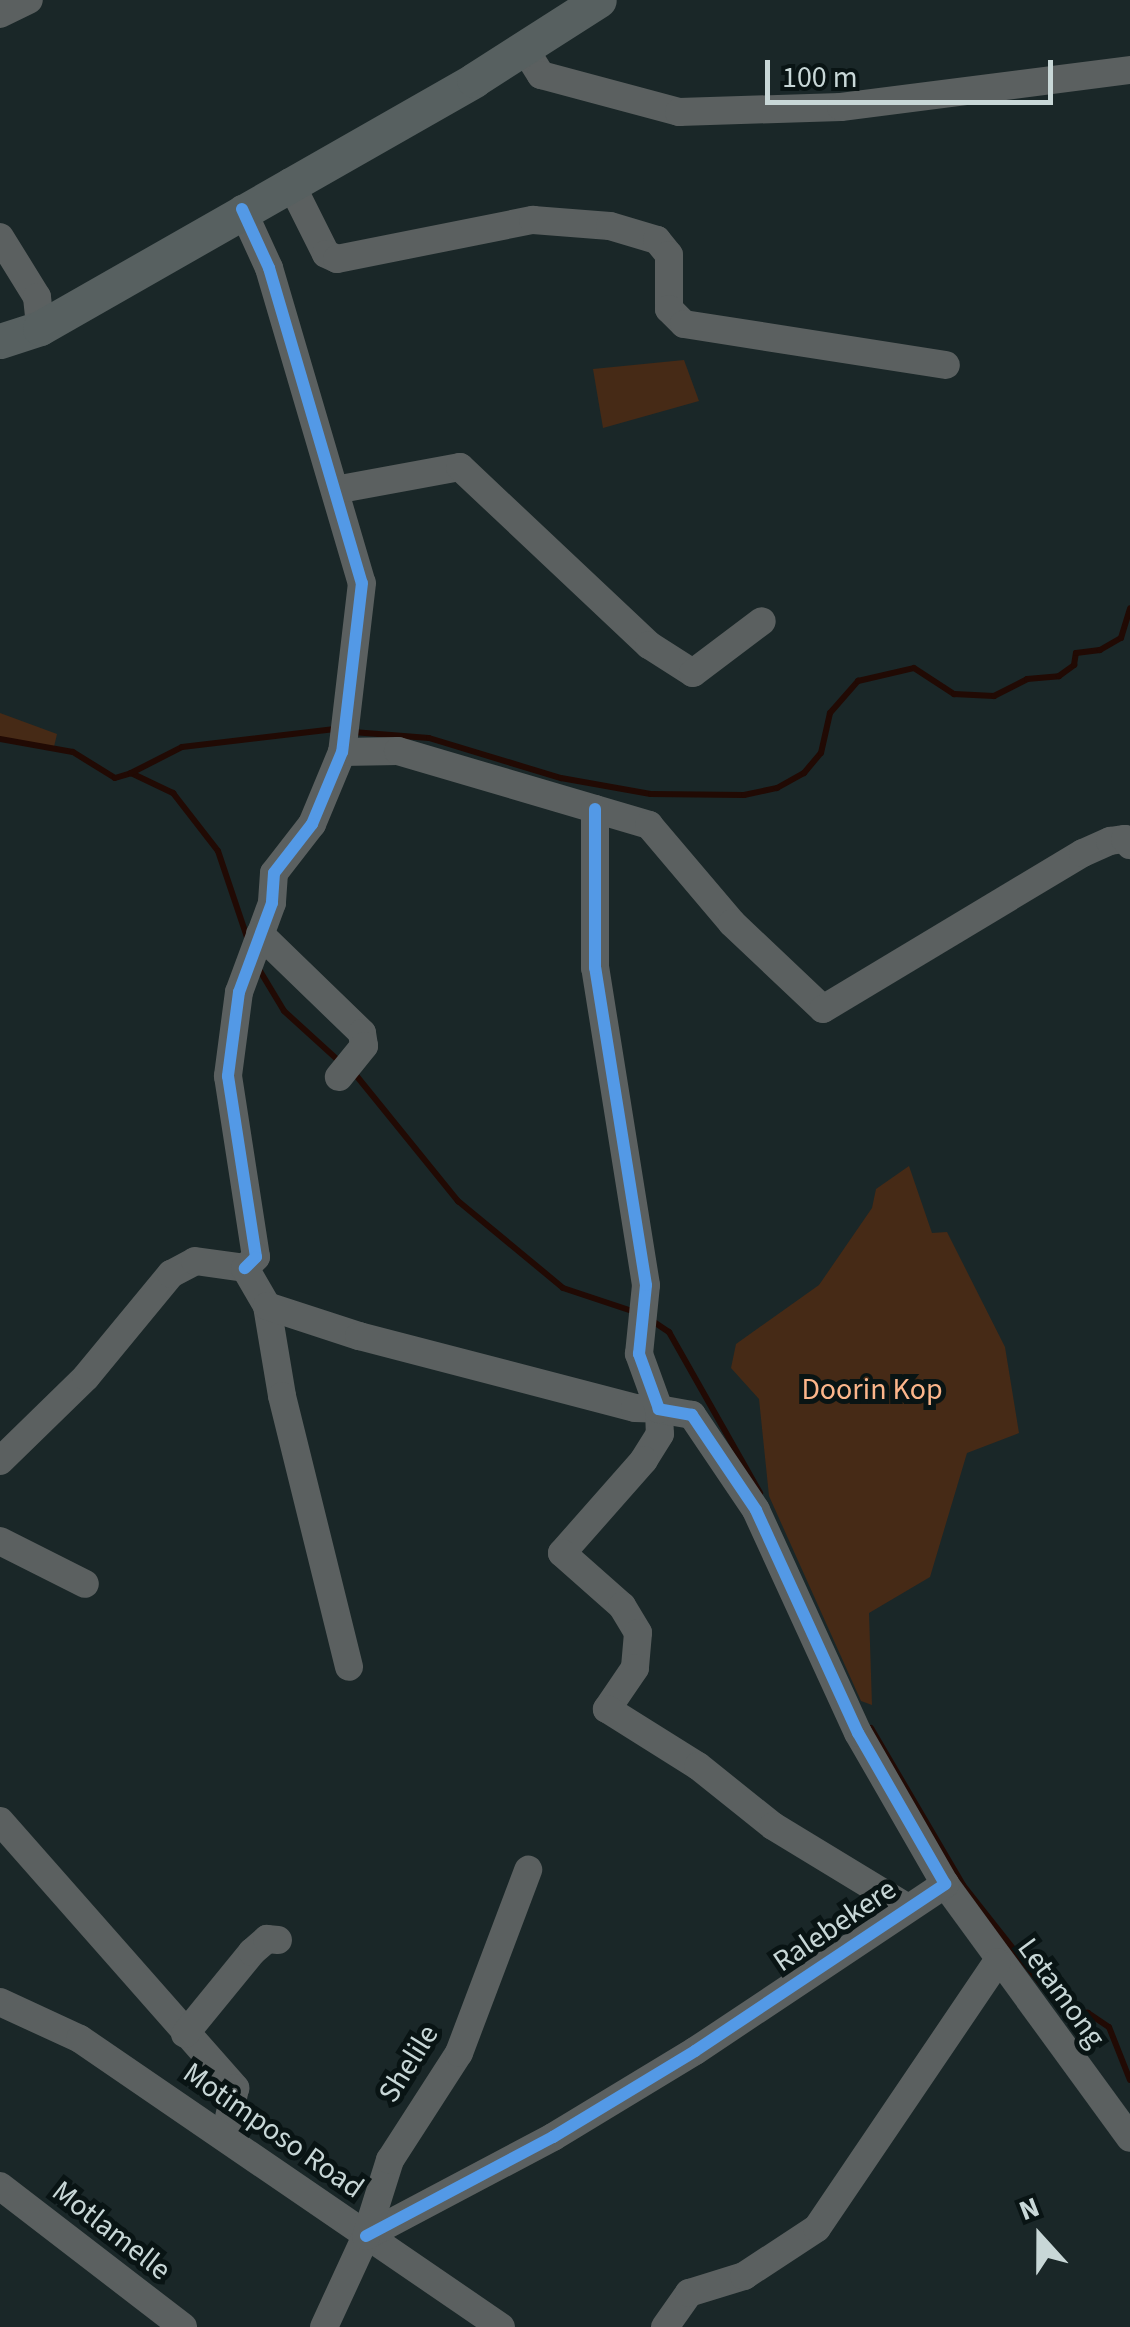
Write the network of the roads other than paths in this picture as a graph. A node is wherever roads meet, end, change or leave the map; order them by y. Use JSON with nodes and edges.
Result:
{"nodes":[{"id":1,"x":30,"y":0,"type":"edge"},
{"id":2,"x":598,"y":0,"type":"edge"},
{"id":3,"x":0,"y":14,"type":"edge"},
{"id":4,"x":524,"y":48,"type":"junction"},
{"id":5,"x":1130,"y":70,"type":"edge"},
{"id":6,"x":290,"y":182,"type":"junction"},
{"id":7,"x":242,"y":209,"type":"junction"},
{"id":8,"x":0,"y":237,"type":"edge"},
{"id":9,"x":40,"y":328,"type":"junction"},
{"id":10,"x":0,"y":342,"type":"edge"},
{"id":11,"x":946,"y":365,"type":"dead end"},
{"id":12,"x":335,"y":490,"type":"junction"},
{"id":13,"x":762,"y":622,"type":"dead end"},
{"id":14,"x":345,"y":735,"type":"junction"},
{"id":15,"x":595,"y":808,"type":"junction"},
{"id":16,"x":1130,"y":845,"type":"edge"},
{"id":17,"x":260,"y":934,"type":"junction"},
{"id":18,"x":339,"y":1077,"type":"dead end"},
{"id":19,"x":245,"y":1268,"type":"junction"},
{"id":20,"x":268,"y":1306,"type":"junction"},
{"id":21,"x":659,"y":1408,"type":"junction"},
{"id":22,"x":0,"y":1460,"type":"edge"},
{"id":23,"x":0,"y":1542,"type":"edge"},
{"id":24,"x":84,"y":1584,"type":"dead end"},
{"id":25,"x":349,"y":1667,"type":"dead end"},
{"id":26,"x":0,"y":1821,"type":"edge"},
{"id":27,"x":528,"y":1870,"type":"dead end"},
{"id":28,"x":945,"y":1884,"type":"junction"},
{"id":29,"x":906,"y":1907,"type":"junction"},
{"id":30,"x":278,"y":1940,"type":"dead end"},
{"id":31,"x":996,"y":1962,"type":"junction"},
{"id":32,"x":0,"y":2002,"type":"edge"},
{"id":33,"x":186,"y":2034,"type":"junction"},
{"id":34,"x":225,"y":2137,"type":"junction"},
{"id":35,"x":1130,"y":2138,"type":"edge"},
{"id":36,"x":0,"y":2186,"type":"edge"},
{"id":37,"x":366,"y":2236,"type":"junction"},
{"id":38,"x":183,"y":2327,"type":"edge"},
{"id":39,"x":324,"y":2327,"type":"edge"},
{"id":40,"x":501,"y":2327,"type":"edge"},
{"id":41,"x":665,"y":2327,"type":"edge"}],
"edges":[{"from":1,"to":3,"type":"street"},
{"from":2,"to":4,"type":"main road"},
{"from":4,"to":5,"type":"street"},
{"from":4,"to":6,"type":"main road"},
{"from":6,"to":7,"type":"main road"},
{"from":6,"to":11,"type":"street"},
{"from":7,"to":9,"type":"main road"},
{"from":7,"to":12,"type":"street"},
{"from":8,"to":9,"type":"street"},
{"from":9,"to":10,"type":"main road"},
{"from":12,"to":13,"type":"street"},
{"from":12,"to":14,"type":"street"},
{"from":14,"to":15,"type":"street"},
{"from":14,"to":17,"type":"street"},
{"from":15,"to":16,"type":"street"},
{"from":15,"to":21,"type":"street"},
{"from":17,"to":18,"type":"street"},
{"from":17,"to":19,"type":"street"},
{"from":19,"to":20,"type":"street"},
{"from":19,"to":22,"type":"street"},
{"from":20,"to":21,"type":"street","name":"Ralebekere"},
{"from":20,"to":25,"type":"street"},
{"from":21,"to":28,"type":"street","name":"Ralebekere"},
{"from":21,"to":29,"type":"street"},
{"from":23,"to":24,"type":"street"},
{"from":26,"to":33,"type":"street"},
{"from":27,"to":37,"type":"street","name":"Shelile"},
{"from":28,"to":29,"type":"street","name":"Ralebekere"},
{"from":28,"to":31,"type":"street","name":"Letamong"},
{"from":29,"to":37,"type":"street","name":"Ralebekere"},
{"from":30,"to":33,"type":"street"},
{"from":31,"to":35,"type":"street","name":"Letamong"},
{"from":31,"to":41,"type":"street"},
{"from":32,"to":34,"type":"street","name":"Motimposo Road"},
{"from":33,"to":34,"type":"street"},
{"from":34,"to":37,"type":"street","name":"Motimposo Road"},
{"from":36,"to":38,"type":"street","name":"Motlamelle"},
{"from":37,"to":39,"type":"street"},
{"from":37,"to":40,"type":"street","name":"Motimposo Road"}]}
